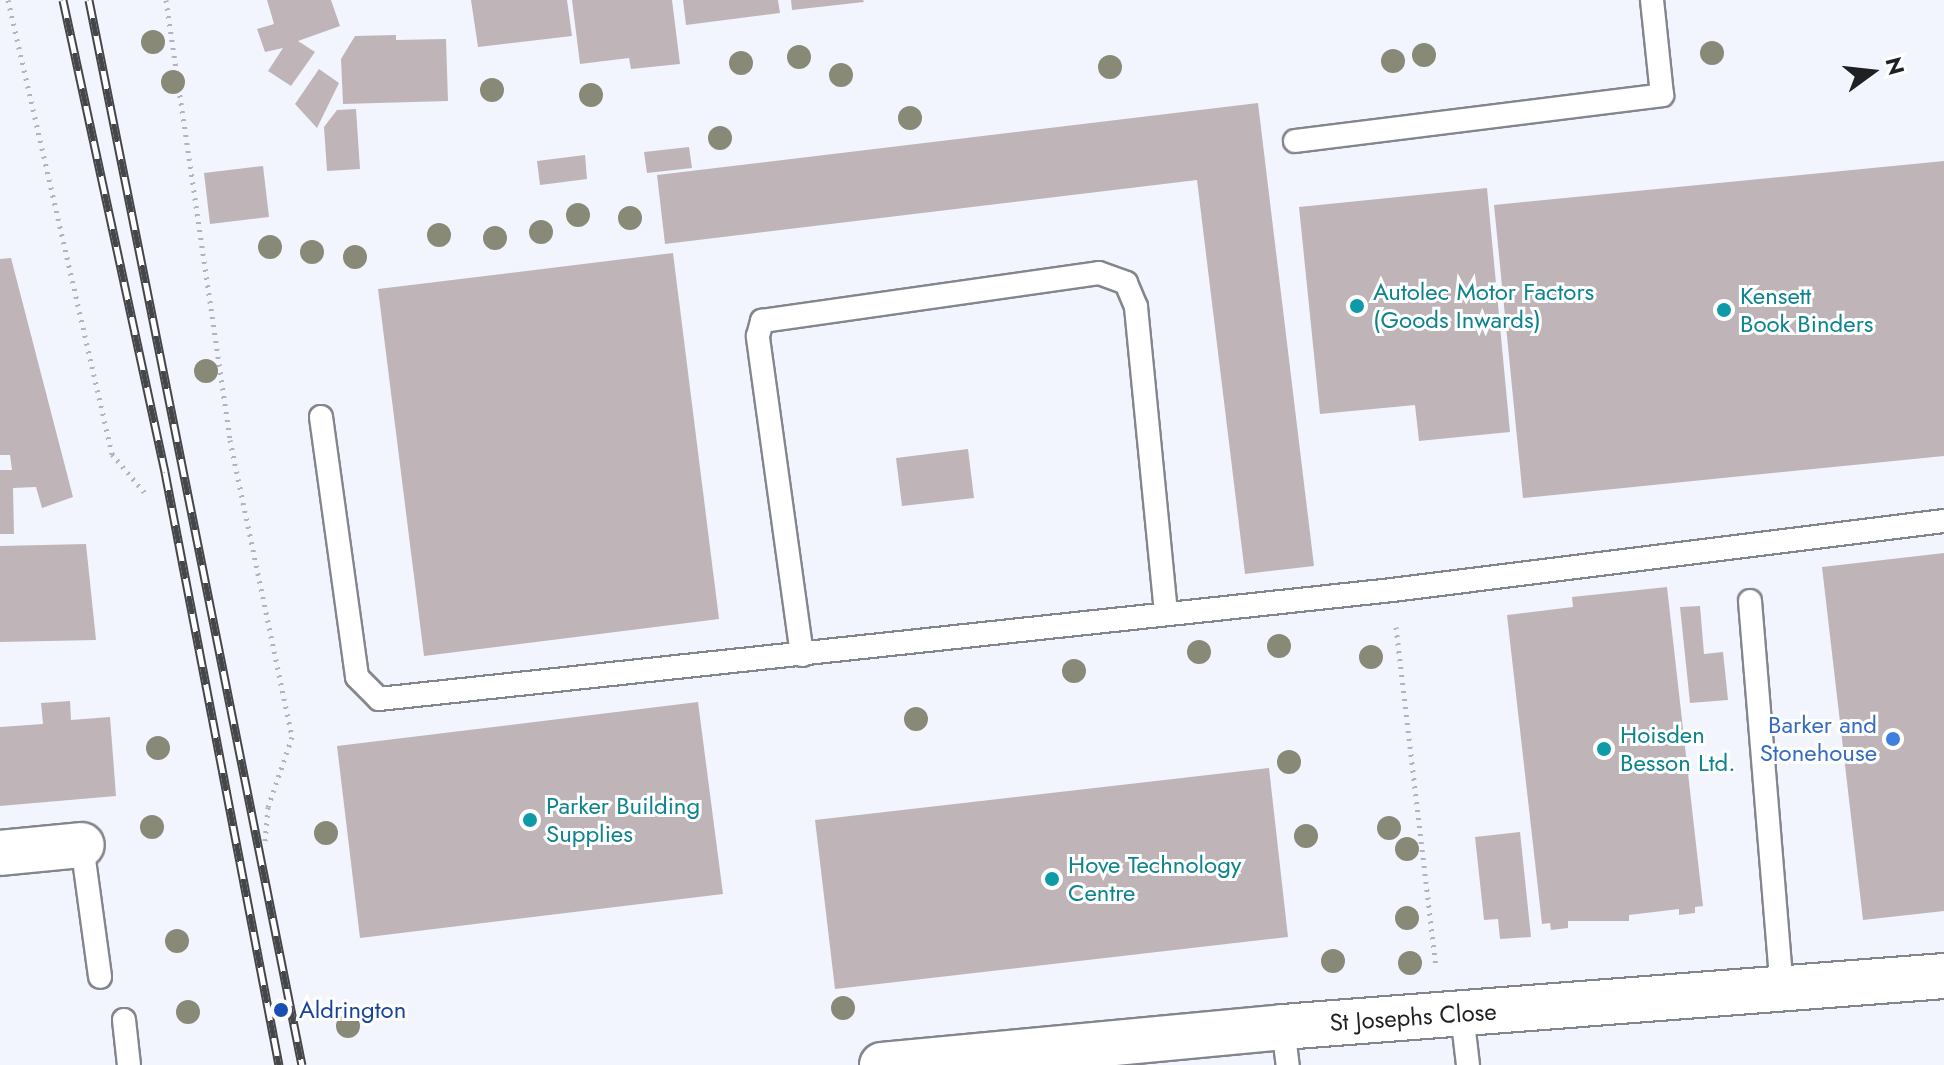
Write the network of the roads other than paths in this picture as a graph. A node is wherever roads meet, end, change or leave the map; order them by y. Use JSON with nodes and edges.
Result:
{"nodes":[{"id":1,"x":1652,"y":0,"type":"edge"},
{"id":2,"x":1295,"y":141,"type":"dead end"},
{"id":3,"x":321,"y":417,"type":"dead end"},
{"id":4,"x":1944,"y":521,"type":"edge"},
{"id":5,"x":1750,"y":601,"type":"dead end"},
{"id":6,"x":1166,"y":614,"type":"junction"},
{"id":7,"x":802,"y":655,"type":"junction"},
{"id":8,"x":82,"y":845,"type":"joint"},
{"id":9,"x":0,"y":853,"type":"edge"},
{"id":10,"x":1944,"y":976,"type":"edge"},
{"id":11,"x":100,"y":977,"type":"dead end"},
{"id":12,"x":1782,"y":988,"type":"junction"},
{"id":13,"x":1452,"y":1014,"type":"junction"},
{"id":14,"x":124,"y":1020,"type":"dead end"},
{"id":15,"x":1286,"y":1046,"type":"edge"},
{"id":16,"x":908,"y":1064,"type":"edge"},
{"id":17,"x":129,"y":1065,"type":"edge"},
{"id":18,"x":1468,"y":1065,"type":"edge"}],
"edges":[{"from":1,"to":2,"type":"lane"},
{"from":3,"to":7,"type":"lane"},
{"from":4,"to":6,"type":"lane"},
{"from":5,"to":12,"type":"lane"},
{"from":6,"to":7,"type":"lane"},
{"from":6,"to":7,"type":"lane"},
{"from":8,"to":9,"type":"street"},
{"from":8,"to":11,"type":"lane"},
{"from":10,"to":12,"type":"street","name":"St Josephs Close"},
{"from":12,"to":13,"type":"street","name":"St Josephs Close"},
{"from":13,"to":15,"type":"street","name":"St Josephs Close"},
{"from":13,"to":18,"type":"lane"},
{"from":14,"to":17,"type":"lane"},
{"from":15,"to":16,"type":"street","name":"St Josephs Close"}]}
